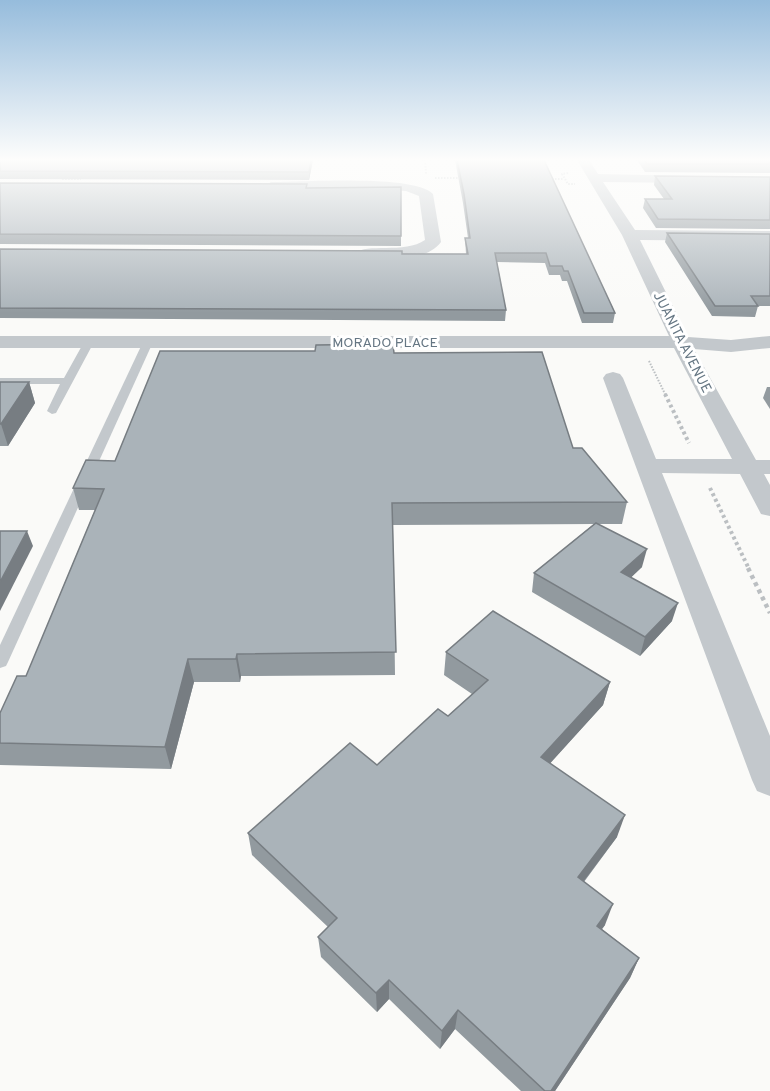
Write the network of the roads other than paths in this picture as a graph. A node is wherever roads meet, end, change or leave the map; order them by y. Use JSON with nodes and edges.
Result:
{"nodes":[{"id":1,"x":430,"y":211,"type":"edge"},
{"id":2,"x":614,"y":211,"type":"edge"},
{"id":3,"x":630,"y":235,"type":"junction"},
{"id":4,"x":770,"y":236,"type":"edge"},
{"id":5,"x":352,"y":253,"type":"edge"},
{"id":6,"x":0,"y":342,"type":"edge"},
{"id":7,"x":89,"y":342,"type":"junction"},
{"id":8,"x":148,"y":342,"type":"junction"},
{"id":9,"x":681,"y":342,"type":"junction"},
{"id":10,"x":770,"y":342,"type":"edge"},
{"id":11,"x":613,"y":378,"type":"dead end"},
{"id":12,"x":0,"y":381,"type":"edge"},
{"id":13,"x":67,"y":381,"type":"junction"},
{"id":14,"x":52,"y":411,"type":"dead end"},
{"id":15,"x":647,"y":466,"type":"junction"},
{"id":16,"x":759,"y":467,"type":"edge"},
{"id":17,"x":770,"y":508,"type":"edge"},
{"id":18,"x":0,"y":662,"type":"edge"},
{"id":19,"x":769,"y":776,"type":"edge"}],
"edges":[{"from":1,"to":5,"type":"street"},
{"from":2,"to":3,"type":"street","name":"JUANITA AVENUE"},
{"from":3,"to":4,"type":"street"},
{"from":3,"to":9,"type":"street","name":"JUANITA AVENUE"},
{"from":6,"to":7,"type":"street","name":"MORADO PLACE"},
{"from":7,"to":8,"type":"street","name":"MORADO PLACE"},
{"from":7,"to":13,"type":"lane"},
{"from":8,"to":9,"type":"street","name":"MORADO PLACE"},
{"from":8,"to":18,"type":"lane"},
{"from":9,"to":10,"type":"street","name":"MORADO PLACE"},
{"from":9,"to":16,"type":"street","name":"JUANITA AVENUE"},
{"from":11,"to":15,"type":"street"},
{"from":12,"to":13,"type":"lane"},
{"from":13,"to":14,"type":"lane"},
{"from":15,"to":16,"type":"street"},
{"from":15,"to":19,"type":"street"},
{"from":16,"to":17,"type":"street","name":"JUANITA AVENUE"}]}
